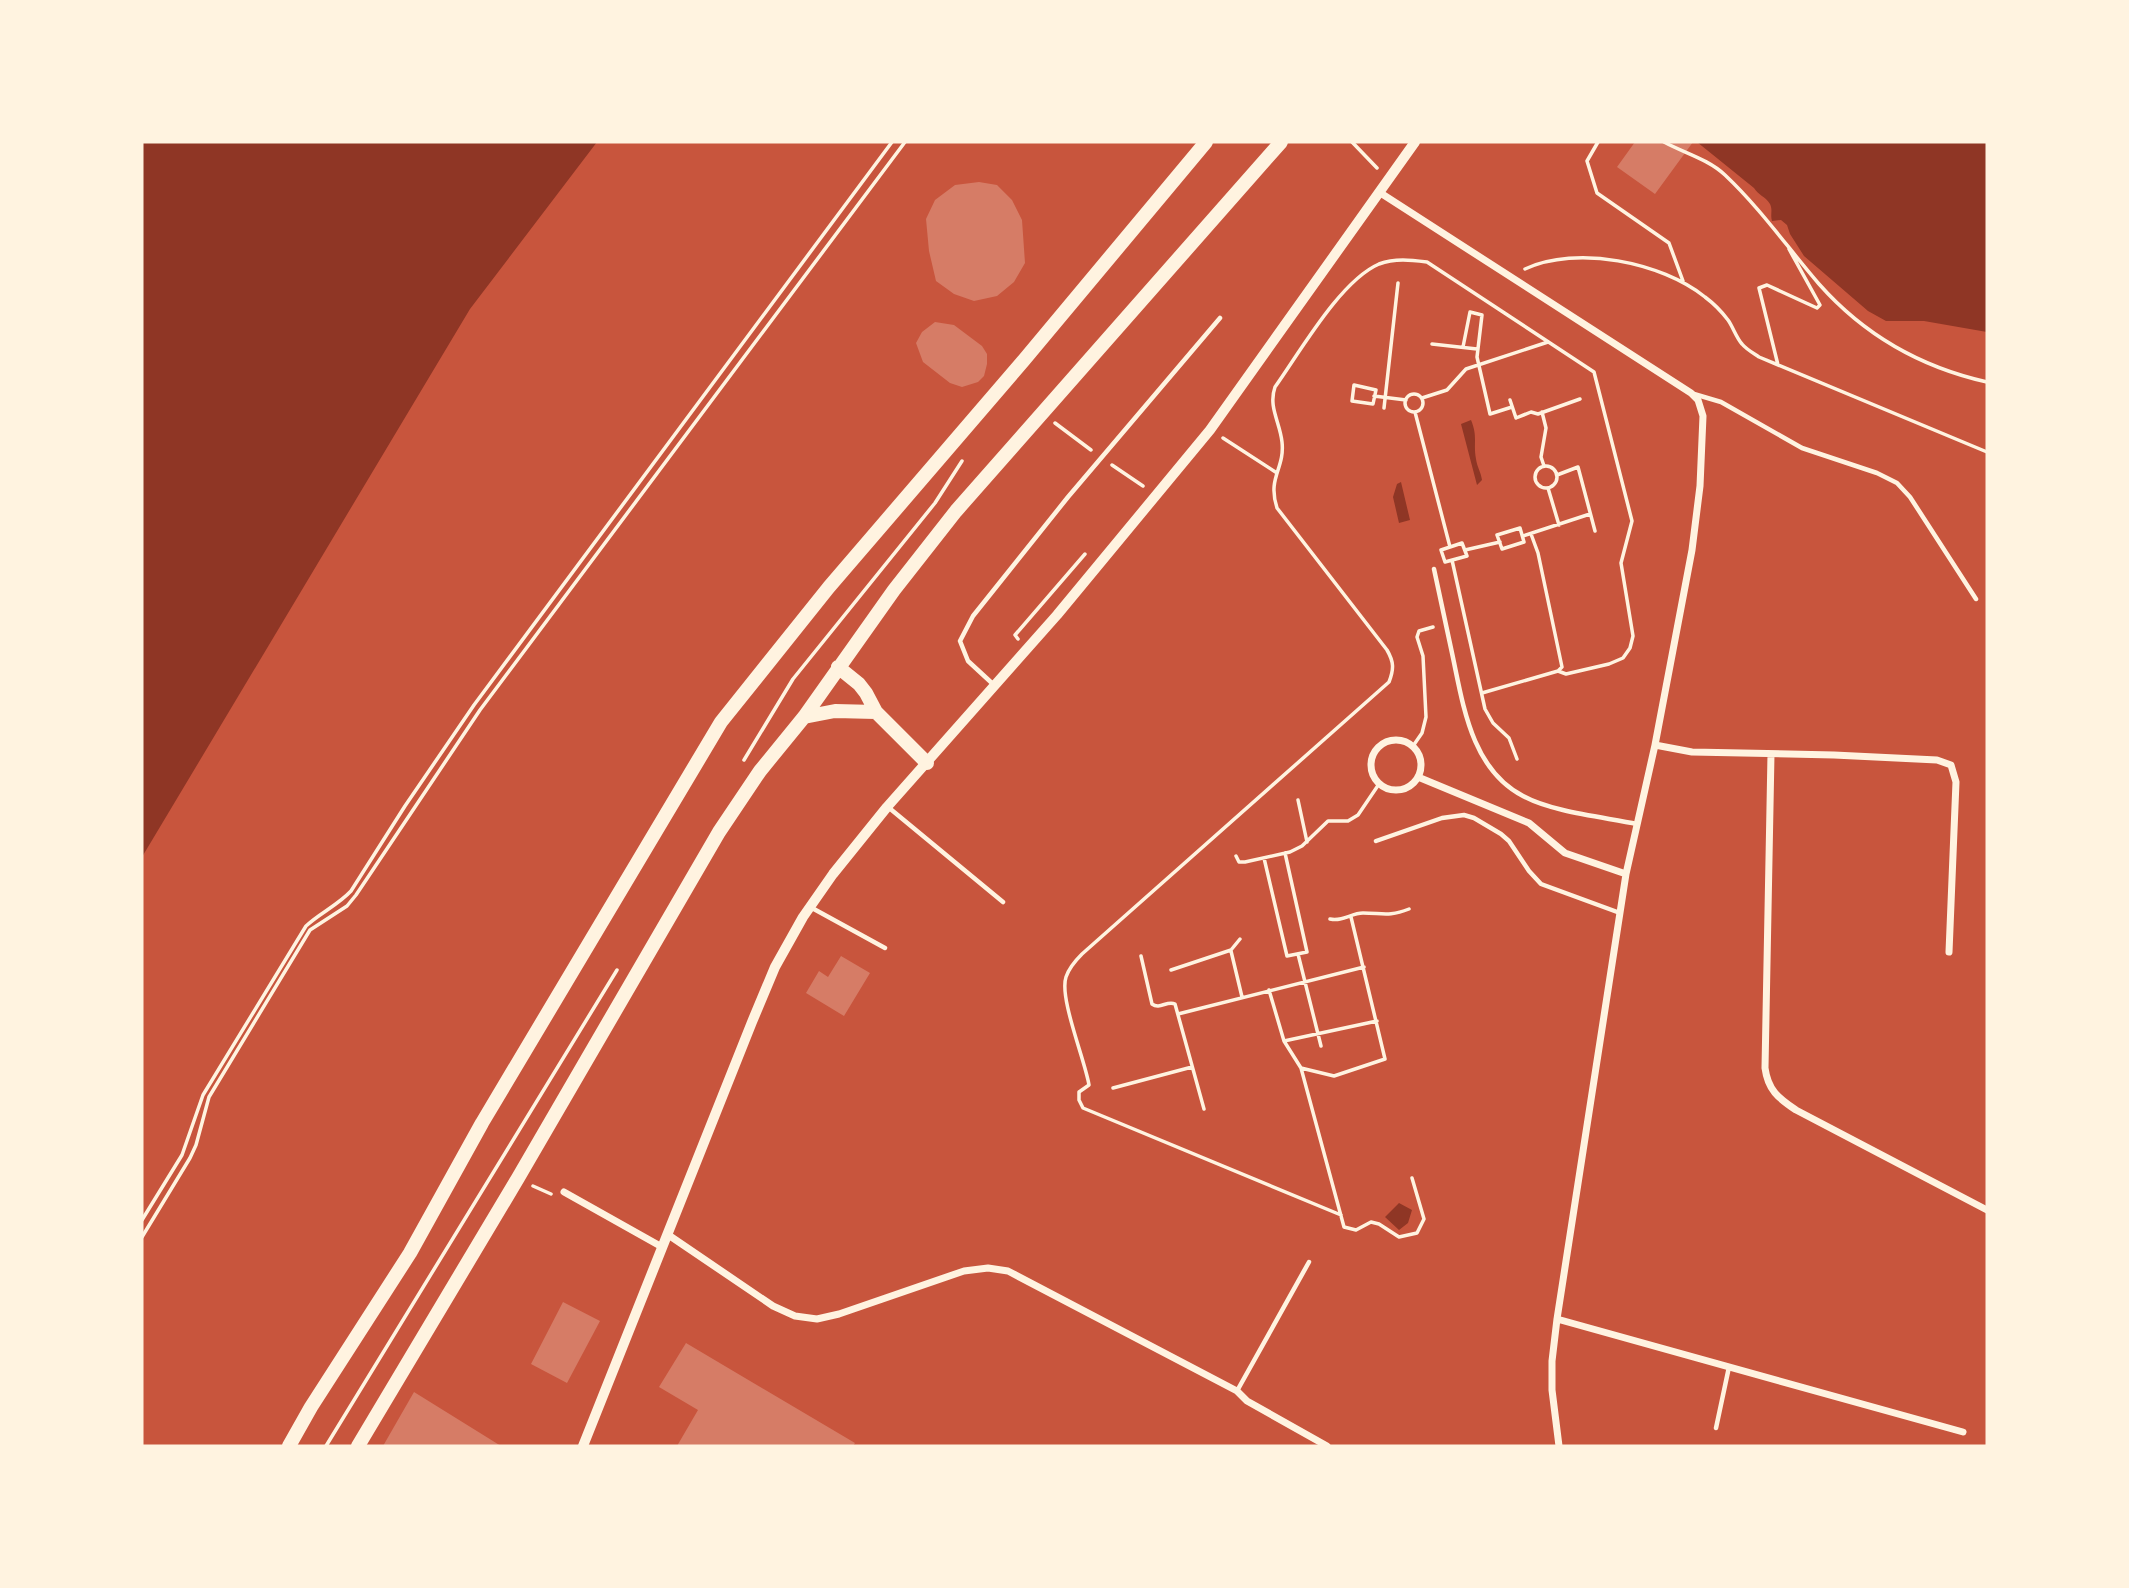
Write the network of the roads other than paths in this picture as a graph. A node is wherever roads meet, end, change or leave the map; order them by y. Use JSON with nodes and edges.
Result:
{"nodes":[{"id":1,"x":1206,"y":142,"type":"edge"},
{"id":2,"x":1281,"y":142,"type":"edge"},
{"id":3,"x":1415,"y":142,"type":"edge"},
{"id":4,"x":1379,"y":192,"type":"junction"},
{"id":5,"x":1220,"y":318,"type":"dead end"},
{"id":6,"x":1691,"y":393,"type":"junction"},
{"id":7,"x":1434,"y":569,"type":"dead end"},
{"id":8,"x":1976,"y":599,"type":"dead end"},
{"id":9,"x":838,"y":667,"type":"junction"},
{"id":10,"x":994,"y":685,"type":"junction"},
{"id":11,"x":876,"y":712,"type":"junction"},
{"id":12,"x":804,"y":717,"type":"junction"},
{"id":13,"x":1655,"y":745,"type":"junction"},
{"id":14,"x":1771,"y":754,"type":"junction"},
{"id":15,"x":927,"y":763,"type":"junction"},
{"id":16,"x":1418,"y":777,"type":"junction"},
{"id":17,"x":887,"y":807,"type":"junction"},
{"id":18,"x":1638,"y":825,"type":"junction"},
{"id":19,"x":1376,"y":841,"type":"dead end"},
{"id":20,"x":1626,"y":874,"type":"junction"},
{"id":21,"x":1003,"y":902,"type":"dead end"},
{"id":22,"x":810,"y":907,"type":"junction"},
{"id":23,"x":1620,"y":913,"type":"junction"},
{"id":24,"x":885,"y":948,"type":"dead end"},
{"id":25,"x":1949,"y":953,"type":"dead end"},
{"id":26,"x":564,"y":1192,"type":"dead end"},
{"id":27,"x":1987,"y":1210,"type":"edge"},
{"id":28,"x":667,"y":1234,"type":"junction"},
{"id":29,"x":662,"y":1247,"type":"junction"},
{"id":30,"x":1309,"y":1262,"type":"dead end"},
{"id":31,"x":1558,"y":1319,"type":"junction"},
{"id":32,"x":1729,"y":1366,"type":"junction"},
{"id":33,"x":1237,"y":1391,"type":"junction"},
{"id":34,"x":1716,"y":1428,"type":"dead end"},
{"id":35,"x":1962,"y":1432,"type":"dead end"},
{"id":36,"x":289,"y":1446,"type":"edge"},
{"id":37,"x":358,"y":1446,"type":"edge"},
{"id":38,"x":583,"y":1446,"type":"edge"},
{"id":39,"x":1327,"y":1446,"type":"edge"},
{"id":40,"x":1559,"y":1446,"type":"edge"}],
"edges":[{"from":1,"to":36,"type":"main road"},
{"from":2,"to":9,"type":"main road"},
{"from":3,"to":4,"type":"street"},
{"from":4,"to":6,"type":"street"},
{"from":4,"to":10,"type":"street"},
{"from":5,"to":10,"type":"lane"},
{"from":6,"to":8,"type":"lane"},
{"from":6,"to":13,"type":"street"},
{"from":7,"to":18,"type":"lane"},
{"from":9,"to":11,"type":"main road"},
{"from":9,"to":12,"type":"main road"},
{"from":10,"to":15,"type":"street"},
{"from":11,"to":12,"type":"main road"},
{"from":11,"to":15,"type":"main road"},
{"from":12,"to":37,"type":"main road"},
{"from":13,"to":14,"type":"street"},
{"from":13,"to":18,"type":"street"},
{"from":14,"to":25,"type":"street"},
{"from":14,"to":27,"type":"street"},
{"from":15,"to":17,"type":"street"},
{"from":16,"to":16,"type":"street"},
{"from":16,"to":20,"type":"street"},
{"from":17,"to":21,"type":"lane"},
{"from":17,"to":22,"type":"street"},
{"from":18,"to":20,"type":"street"},
{"from":19,"to":23,"type":"lane"},
{"from":20,"to":23,"type":"street"},
{"from":22,"to":24,"type":"lane"},
{"from":22,"to":28,"type":"street"},
{"from":23,"to":31,"type":"street"},
{"from":26,"to":29,"type":"street"},
{"from":28,"to":29,"type":"street"},
{"from":28,"to":33,"type":"street"},
{"from":29,"to":38,"type":"street"},
{"from":30,"to":33,"type":"lane"},
{"from":31,"to":32,"type":"street"},
{"from":31,"to":40,"type":"street"},
{"from":32,"to":34,"type":"lane"},
{"from":32,"to":35,"type":"street"},
{"from":33,"to":39,"type":"street"}]}
